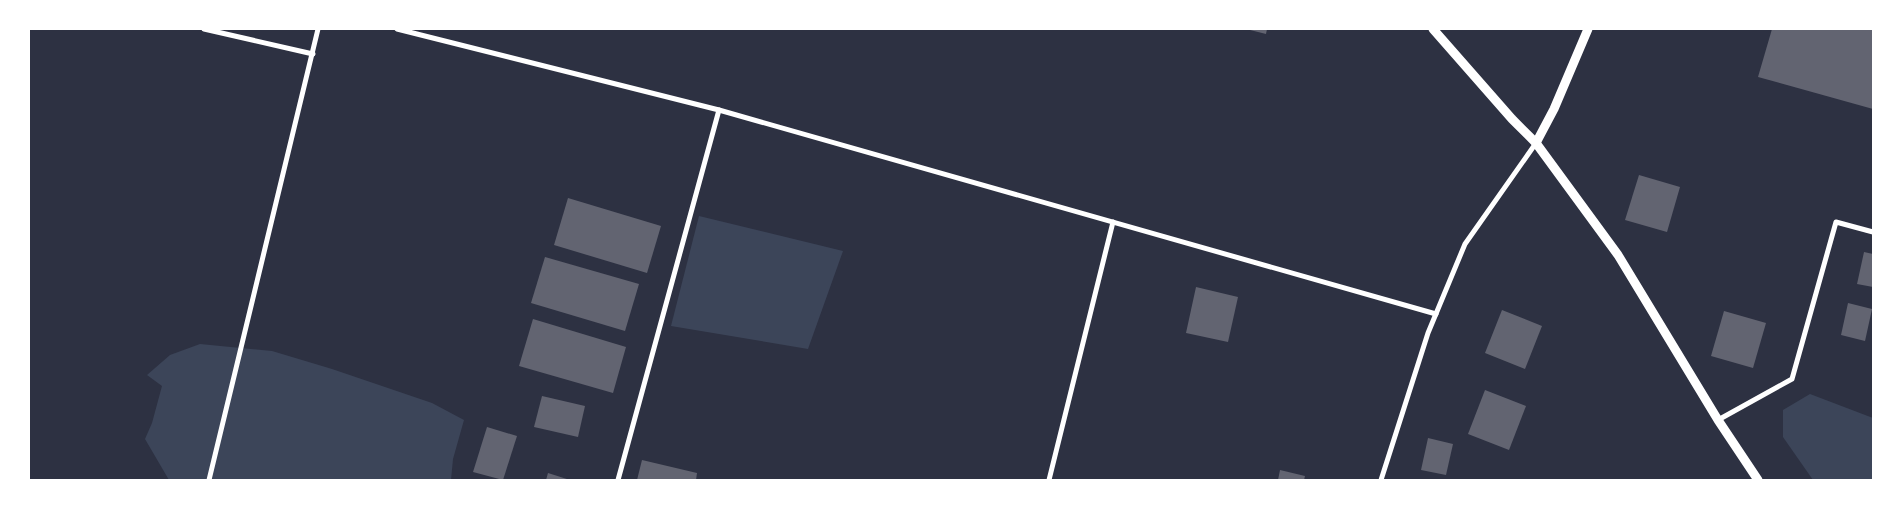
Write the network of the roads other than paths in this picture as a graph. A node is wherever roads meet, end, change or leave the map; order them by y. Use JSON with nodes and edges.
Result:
{"nodes":[{"id":1,"x":204,"y":29,"type":"edge"},
{"id":2,"x":318,"y":29,"type":"edge"},
{"id":3,"x":397,"y":29,"type":"edge"},
{"id":4,"x":1433,"y":29,"type":"edge"},
{"id":5,"x":1588,"y":29,"type":"edge"},
{"id":6,"x":312,"y":54,"type":"junction"},
{"id":7,"x":719,"y":110,"type":"junction"},
{"id":8,"x":1536,"y":143,"type":"junction"},
{"id":9,"x":1113,"y":222,"type":"junction"},
{"id":10,"x":1873,"y":232,"type":"edge"},
{"id":11,"x":1436,"y":314,"type":"junction"},
{"id":12,"x":1718,"y":420,"type":"junction"},
{"id":13,"x":208,"y":480,"type":"edge"},
{"id":14,"x":618,"y":480,"type":"edge"},
{"id":15,"x":1050,"y":480,"type":"edge"},
{"id":16,"x":1381,"y":480,"type":"edge"},
{"id":17,"x":1758,"y":480,"type":"edge"}],
"edges":[{"from":1,"to":6,"type":"street"},
{"from":2,"to":6,"type":"street"},
{"from":3,"to":7,"type":"street"},
{"from":4,"to":8,"type":"street"},
{"from":5,"to":8,"type":"street"},
{"from":6,"to":13,"type":"street"},
{"from":7,"to":9,"type":"street"},
{"from":7,"to":14,"type":"street"},
{"from":8,"to":11,"type":"street"},
{"from":8,"to":12,"type":"street"},
{"from":9,"to":11,"type":"street"},
{"from":9,"to":15,"type":"street"},
{"from":10,"to":12,"type":"street"},
{"from":11,"to":16,"type":"street"},
{"from":12,"to":17,"type":"street"}]}
